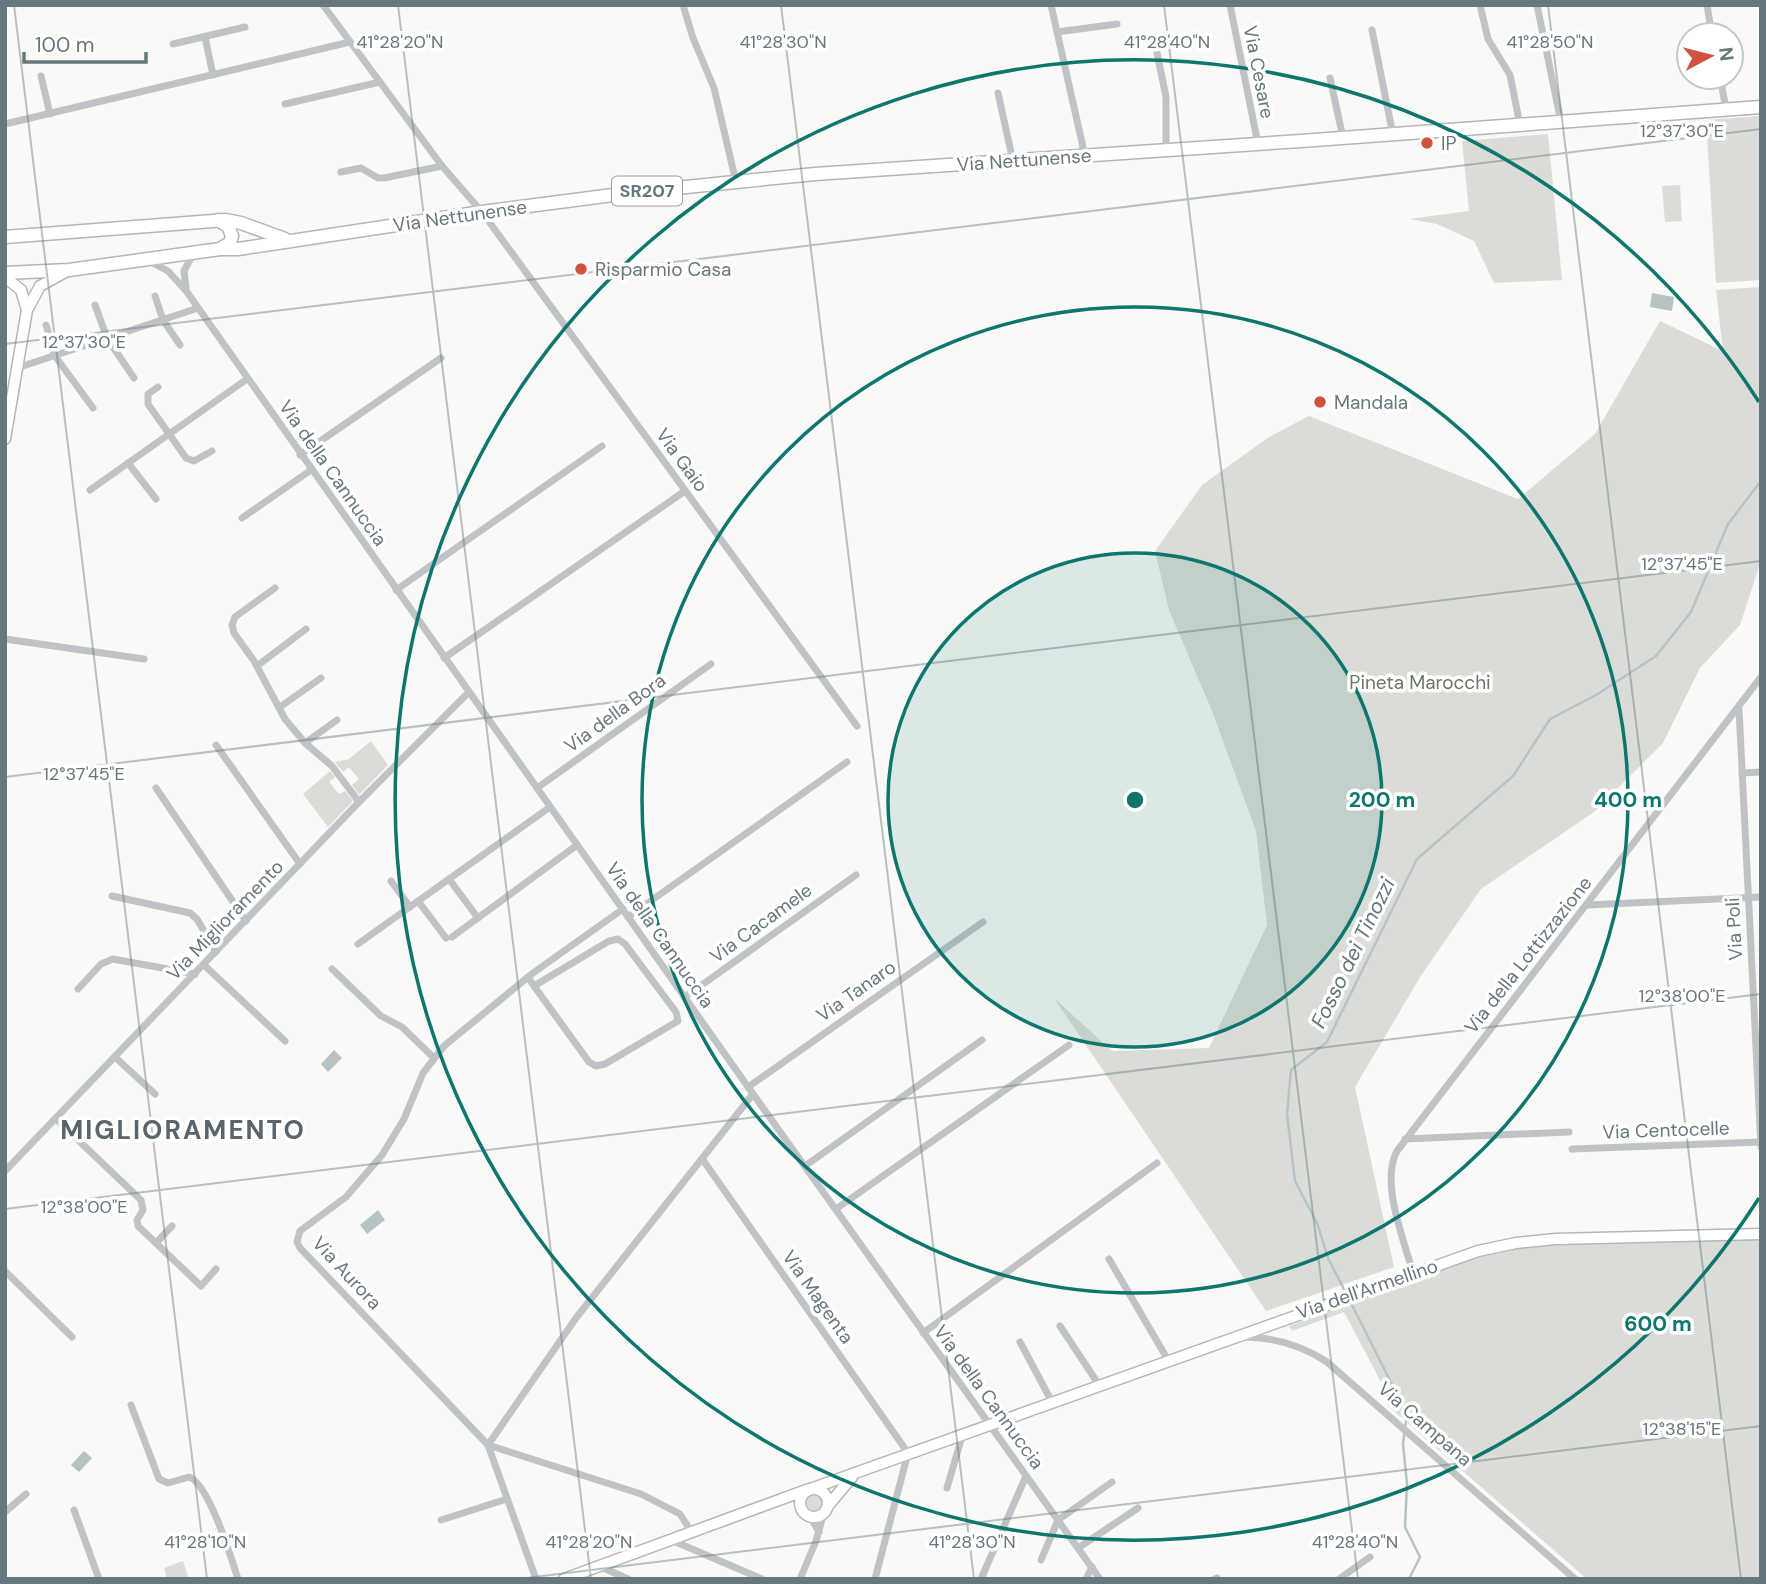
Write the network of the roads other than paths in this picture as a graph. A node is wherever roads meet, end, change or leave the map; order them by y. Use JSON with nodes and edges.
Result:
{"nodes":[{"id":1,"x":323,"y":5,"type":"edge"},
{"id":2,"x":683,"y":5,"type":"edge"},
{"id":3,"x":1051,"y":5,"type":"edge"},
{"id":4,"x":1230,"y":5,"type":"edge"},
{"id":5,"x":1480,"y":5,"type":"edge"},
{"id":6,"x":1537,"y":5,"type":"edge"},
{"id":7,"x":1117,"y":24,"type":"dead end"},
{"id":8,"x":245,"y":27,"type":"dead end"},
{"id":9,"x":1372,"y":30,"type":"dead end"},
{"id":10,"x":1057,"y":32,"type":"junction"},
{"id":11,"x":205,"y":37,"type":"junction"},
{"id":12,"x":350,"y":42,"type":"junction"},
{"id":13,"x":173,"y":44,"type":"dead end"},
{"id":14,"x":1156,"y":48,"type":"dead end"},
{"id":15,"x":213,"y":75,"type":"junction"},
{"id":16,"x":41,"y":76,"type":"dead end"},
{"id":17,"x":1331,"y":78,"type":"dead end"},
{"id":18,"x":380,"y":82,"type":"junction"},
{"id":19,"x":1723,"y":91,"type":"edge"},
{"id":20,"x":998,"y":93,"type":"dead end"},
{"id":21,"x":285,"y":104,"type":"dead end"},
{"id":22,"x":1761,"y":107,"type":"edge"},
{"id":23,"x":1726,"y":109,"type":"junction"},
{"id":24,"x":50,"y":114,"type":"junction"},
{"id":25,"x":1561,"y":122,"type":"junction"},
{"id":26,"x":5,"y":124,"type":"edge"},
{"id":27,"x":1520,"y":125,"type":"junction"},
{"id":28,"x":1393,"y":135,"type":"junction"},
{"id":29,"x":1343,"y":138,"type":"junction"},
{"id":30,"x":1258,"y":144,"type":"junction"},
{"id":31,"x":1166,"y":151,"type":"junction"},
{"id":32,"x":1085,"y":156,"type":"junction"},
{"id":33,"x":1013,"y":161,"type":"junction"},
{"id":34,"x":442,"y":166,"type":"junction"},
{"id":35,"x":341,"y":172,"type":"dead end"},
{"id":36,"x":736,"y":182,"type":"junction"},
{"id":37,"x":482,"y":212,"type":"junction"},
{"id":38,"x":217,"y":220,"type":"junction"},
{"id":39,"x":8,"y":236,"type":"edge"},
{"id":40,"x":289,"y":240,"type":"junction"},
{"id":41,"x":220,"y":249,"type":"junction"},
{"id":42,"x":194,"y":254,"type":"junction"},
{"id":43,"x":146,"y":260,"type":"junction"},
{"id":44,"x":69,"y":270,"type":"junction"},
{"id":45,"x":5,"y":275,"type":"edge"},
{"id":46,"x":187,"y":292,"type":"junction"},
{"id":47,"x":155,"y":296,"type":"dead end"},
{"id":48,"x":95,"y":305,"type":"dead end"},
{"id":49,"x":198,"y":308,"type":"junction"},
{"id":50,"x":27,"y":310,"type":"junction"},
{"id":51,"x":163,"y":320,"type":"junction"},
{"id":52,"x":46,"y":325,"type":"dead end"},
{"id":53,"x":107,"y":338,"type":"junction"},
{"id":54,"x":180,"y":345,"type":"dead end"},
{"id":55,"x":55,"y":356,"type":"junction"},
{"id":56,"x":442,"y":358,"type":"dead end"},
{"id":57,"x":17,"y":368,"type":"junction"},
{"id":58,"x":134,"y":378,"type":"dead end"},
{"id":59,"x":247,"y":379,"type":"junction"},
{"id":60,"x":158,"y":387,"type":"dead end"},
{"id":61,"x":93,"y":408,"type":"dead end"},
{"id":62,"x":169,"y":434,"type":"junction"},
{"id":63,"x":5,"y":439,"type":"edge"},
{"id":64,"x":602,"y":446,"type":"dead end"},
{"id":65,"x":212,"y":451,"type":"dead end"},
{"id":66,"x":300,"y":455,"type":"junction"},
{"id":67,"x":128,"y":463,"type":"junction"},
{"id":68,"x":311,"y":470,"type":"junction"},
{"id":69,"x":90,"y":490,"type":"dead end"},
{"id":70,"x":685,"y":491,"type":"junction"},
{"id":71,"x":156,"y":499,"type":"dead end"},
{"id":72,"x":242,"y":518,"type":"dead end"},
{"id":73,"x":275,"y":588,"type":"dead end"},
{"id":74,"x":396,"y":590,"type":"junction"},
{"id":75,"x":306,"y":629,"type":"dead end"},
{"id":76,"x":5,"y":639,"type":"edge"},
{"id":77,"x":444,"y":658,"type":"junction"},
{"id":78,"x":144,"y":659,"type":"dead end"},
{"id":79,"x":711,"y":664,"type":"dead end"},
{"id":80,"x":257,"y":666,"type":"junction"},
{"id":81,"x":1761,"y":677,"type":"edge"},
{"id":82,"x":321,"y":678,"type":"dead end"},
{"id":83,"x":469,"y":692,"type":"junction"},
{"id":84,"x":280,"y":706,"type":"junction"},
{"id":85,"x":1739,"y":708,"type":"junction"},
{"id":86,"x":337,"y":720,"type":"dead end"},
{"id":87,"x":857,"y":726,"type":"dead end"},
{"id":88,"x":305,"y":743,"type":"junction"},
{"id":89,"x":216,"y":745,"type":"dead end"},
{"id":90,"x":847,"y":762,"type":"dead end"},
{"id":91,"x":1761,"y":772,"type":"edge"},
{"id":92,"x":1742,"y":773,"type":"junction"},
{"id":93,"x":156,"y":788,"type":"dead end"},
{"id":94,"x":537,"y":788,"type":"junction"},
{"id":95,"x":359,"y":802,"type":"junction"},
{"id":96,"x":550,"y":807,"type":"junction"},
{"id":97,"x":577,"y":845,"type":"junction"},
{"id":98,"x":300,"y":864,"type":"junction"},
{"id":99,"x":856,"y":875,"type":"dead end"},
{"id":100,"x":449,"y":879,"type":"junction"},
{"id":101,"x":391,"y":881,"type":"dead end"},
{"id":102,"x":112,"y":896,"type":"dead end"},
{"id":103,"x":1761,"y":897,"type":"edge"},
{"id":104,"x":1748,"y":898,"type":"junction"},
{"id":105,"x":418,"y":901,"type":"junction"},
{"id":106,"x":1587,"y":905,"type":"junction"},
{"id":107,"x":410,"y":907,"type":"junction"},
{"id":108,"x":623,"y":909,"type":"junction"},
{"id":109,"x":628,"y":917,"type":"junction"},
{"id":110,"x":478,"y":918,"type":"junction"},
{"id":111,"x":246,"y":921,"type":"junction"},
{"id":112,"x":983,"y":922,"type":"dead end"},
{"id":113,"x":358,"y":944,"type":"dead end"},
{"id":114,"x":216,"y":952,"type":"junction"},
{"id":115,"x":204,"y":965,"type":"junction"},
{"id":116,"x":332,"y":969,"type":"dead end"},
{"id":117,"x":195,"y":974,"type":"junction"},
{"id":118,"x":528,"y":977,"type":"junction"},
{"id":119,"x":534,"y":986,"type":"junction"},
{"id":120,"x":78,"y":989,"type":"dead end"},
{"id":121,"x":685,"y":997,"type":"junction"},
{"id":122,"x":1757,"y":1021,"type":"edge"},
{"id":123,"x":982,"y":1040,"type":"dead end"},
{"id":124,"x":285,"y":1041,"type":"dead end"},
{"id":125,"x":1069,"y":1045,"type":"dead end"},
{"id":126,"x":116,"y":1057,"type":"junction"},
{"id":127,"x":434,"y":1058,"type":"junction"},
{"id":128,"x":748,"y":1087,"type":"junction"},
{"id":129,"x":155,"y":1094,"type":"dead end"},
{"id":130,"x":753,"y":1094,"type":"junction"},
{"id":131,"x":1760,"y":1109,"type":"edge"},
{"id":132,"x":56,"y":1119,"type":"junction"},
{"id":133,"x":1569,"y":1132,"type":"dead end"},
{"id":134,"x":1405,"y":1139,"type":"junction"},
{"id":135,"x":1760,"y":1142,"type":"edge"},
{"id":136,"x":1761,"y":1147,"type":"edge"},
{"id":137,"x":1572,"y":1149,"type":"dead end"},
{"id":138,"x":702,"y":1160,"type":"junction"},
{"id":139,"x":1157,"y":1163,"type":"dead end"},
{"id":140,"x":805,"y":1166,"type":"junction"},
{"id":141,"x":5,"y":1171,"type":"edge"},
{"id":142,"x":836,"y":1209,"type":"junction"},
{"id":143,"x":172,"y":1226,"type":"dead end"},
{"id":144,"x":1761,"y":1234,"type":"edge"},
{"id":145,"x":156,"y":1243,"type":"junction"},
{"id":146,"x":1109,"y":1259,"type":"dead end"},
{"id":147,"x":216,"y":1269,"type":"dead end"},
{"id":148,"x":5,"y":1271,"type":"edge"},
{"id":149,"x":1413,"y":1273,"type":"junction"},
{"id":150,"x":1060,"y":1326,"type":"dead end"},
{"id":151,"x":923,"y":1332,"type":"junction"},
{"id":152,"x":72,"y":1337,"type":"dead end"},
{"id":153,"x":1232,"y":1337,"type":"junction"},
{"id":154,"x":1020,"y":1342,"type":"dead end"},
{"id":155,"x":1168,"y":1360,"type":"junction"},
{"id":156,"x":1099,"y":1385,"type":"junction"},
{"id":157,"x":1052,"y":1402,"type":"junction"},
{"id":158,"x":131,"y":1405,"type":"dead end"},
{"id":159,"x":989,"y":1424,"type":"junction"},
{"id":160,"x":963,"y":1433,"type":"junction"},
{"id":161,"x":488,"y":1445,"type":"junction"},
{"id":162,"x":908,"y":1453,"type":"junction"},
{"id":163,"x":854,"y":1475,"type":"junction"},
{"id":164,"x":1026,"y":1476,"type":"junction"},
{"id":165,"x":1112,"y":1482,"type":"dead end"},
{"id":166,"x":811,"y":1489,"type":"junction"},
{"id":167,"x":947,"y":1489,"type":"dead end"},
{"id":168,"x":26,"y":1494,"type":"dead end"},
{"id":169,"x":507,"y":1499,"type":"junction"},
{"id":170,"x":766,"y":1505,"type":"junction"},
{"id":171,"x":1138,"y":1508,"type":"dead end"},
{"id":172,"x":74,"y":1510,"type":"dead end"},
{"id":173,"x":826,"y":1510,"type":"junction"},
{"id":174,"x":5,"y":1512,"type":"edge"},
{"id":175,"x":806,"y":1514,"type":"junction"},
{"id":176,"x":441,"y":1520,"type":"dead end"},
{"id":177,"x":1058,"y":1520,"type":"junction"},
{"id":178,"x":819,"y":1532,"type":"junction"},
{"id":179,"x":692,"y":1533,"type":"junction"},
{"id":180,"x":671,"y":1541,"type":"junction"},
{"id":181,"x":1078,"y":1548,"type":"junction"},
{"id":182,"x":1370,"y":1557,"type":"dead end"},
{"id":183,"x":1041,"y":1560,"type":"dead end"},
{"id":184,"x":599,"y":1566,"type":"junction"},
{"id":185,"x":1091,"y":1567,"type":"junction"},
{"id":186,"x":99,"y":1579,"type":"edge"},
{"id":187,"x":238,"y":1579,"type":"edge"},
{"id":188,"x":536,"y":1579,"type":"edge"},
{"id":189,"x":564,"y":1579,"type":"edge"},
{"id":190,"x":628,"y":1579,"type":"edge"},
{"id":191,"x":762,"y":1579,"type":"edge"},
{"id":192,"x":800,"y":1579,"type":"edge"},
{"id":193,"x":875,"y":1579,"type":"edge"},
{"id":194,"x":981,"y":1579,"type":"edge"},
{"id":195,"x":1086,"y":1579,"type":"edge"},
{"id":196,"x":1100,"y":1579,"type":"edge"},
{"id":197,"x":1339,"y":1579,"type":"edge"},
{"id":198,"x":1576,"y":1579,"type":"edge"}],
"edges":[{"from":1,"to":12,"type":"street","name":"Via Gaio"},
{"from":2,"to":36,"type":"street"},
{"from":3,"to":10,"type":"street"},
{"from":4,"to":30,"type":"street","name":"Via Cesare"},
{"from":5,"to":27,"type":"street"},
{"from":6,"to":25,"type":"street"},
{"from":7,"to":10,"type":"street"},
{"from":8,"to":11,"type":"street"},
{"from":9,"to":28,"type":"street"},
{"from":10,"to":32,"type":"street"},
{"from":11,"to":13,"type":"street"},
{"from":11,"to":15,"type":"street"},
{"from":12,"to":15,"type":"street"},
{"from":12,"to":18,"type":"street","name":"Via Gaio"},
{"from":14,"to":31,"type":"street"},
{"from":15,"to":24,"type":"street"},
{"from":16,"to":24,"type":"street"},
{"from":17,"to":29,"type":"street"},
{"from":18,"to":21,"type":"street"},
{"from":18,"to":34,"type":"street","name":"Via Gaio"},
{"from":19,"to":23,"type":"street"},
{"from":20,"to":33,"type":"street"},
{"from":22,"to":23,"type":"main road","name":"Via Nettunense","number":"SR207"},
{"from":23,"to":25,"type":"main road","name":"Via Nettunense","number":"SR207"},
{"from":24,"to":26,"type":"street"},
{"from":25,"to":27,"type":"main road","name":"Via Nettunense","number":"SR207"},
{"from":27,"to":28,"type":"main road","name":"Via Nettunense","number":"SR207"},
{"from":28,"to":29,"type":"main road","name":"Via Nettunense","number":"SR207"},
{"from":29,"to":30,"type":"main road","name":"Via Nettunense","number":"SR207"},
{"from":30,"to":31,"type":"main road","name":"Via Nettunense","number":"SR207"},
{"from":31,"to":32,"type":"main road","name":"Via Nettunense","number":"SR207"},
{"from":32,"to":33,"type":"main road","name":"Via Nettunense","number":"SR207"},
{"from":33,"to":36,"type":"main road","name":"Via Nettunense","number":"SR207"},
{"from":34,"to":35,"type":"street"},
{"from":34,"to":37,"type":"street","name":"Via Gaio"},
{"from":36,"to":37,"type":"main road","name":"Via Nettunense","number":"SR207"},
{"from":37,"to":40,"type":"main road","name":"Via Nettunense","number":"SR207"},
{"from":37,"to":70,"type":"street","name":"Via Gaio"},
{"from":38,"to":39,"type":"main road","name":"Via Nettunense"},
{"from":38,"to":40,"type":"main road","name":"Via Nettunense","number":"SR207"},
{"from":38,"to":41,"type":"main road"},
{"from":40,"to":41,"type":"main road","name":"Via Nettunense","number":"SR207"},
{"from":41,"to":42,"type":"main road","name":"Via Nettunense"},
{"from":42,"to":43,"type":"main road","name":"Via Nettunense"},
{"from":42,"to":46,"type":"street"},
{"from":43,"to":44,"type":"main road","name":"Via Nettunense"},
{"from":43,"to":46,"type":"street","name":"Via della Cannuccia"},
{"from":44,"to":45,"type":"main road","name":"Via Nettunense"},
{"from":44,"to":50,"type":"street"},
{"from":45,"to":50,"type":"street"},
{"from":46,"to":49,"type":"street","name":"Via della Cannuccia"},
{"from":47,"to":51,"type":"street"},
{"from":48,"to":53,"type":"street"},
{"from":49,"to":51,"type":"street"},
{"from":49,"to":59,"type":"street","name":"Via della Cannuccia"},
{"from":50,"to":57,"type":"street"},
{"from":51,"to":53,"type":"street"},
{"from":51,"to":54,"type":"street"},
{"from":52,"to":55,"type":"street"},
{"from":53,"to":55,"type":"street"},
{"from":53,"to":58,"type":"street"},
{"from":55,"to":57,"type":"street"},
{"from":55,"to":61,"type":"street"},
{"from":56,"to":66,"type":"street"},
{"from":57,"to":63,"type":"street"},
{"from":59,"to":62,"type":"street"},
{"from":59,"to":66,"type":"street","name":"Via della Cannuccia"},
{"from":60,"to":62,"type":"street"},
{"from":62,"to":65,"type":"street"},
{"from":62,"to":67,"type":"street"},
{"from":64,"to":74,"type":"street"},
{"from":66,"to":68,"type":"street","name":"Via della Cannuccia"},
{"from":67,"to":69,"type":"street"},
{"from":67,"to":71,"type":"street"},
{"from":68,"to":72,"type":"street"},
{"from":68,"to":74,"type":"street","name":"Via della Cannuccia"},
{"from":70,"to":77,"type":"street"},
{"from":70,"to":87,"type":"street","name":"Via Gaio"},
{"from":73,"to":80,"type":"street"},
{"from":74,"to":77,"type":"street","name":"Via della Cannuccia"},
{"from":75,"to":80,"type":"street"},
{"from":76,"to":78,"type":"street"},
{"from":77,"to":83,"type":"street","name":"Via della Cannuccia"},
{"from":79,"to":94,"type":"street","name":"Via della Bora"},
{"from":80,"to":84,"type":"street"},
{"from":81,"to":85,"type":"street","name":"Via della Lottizzazione"},
{"from":82,"to":84,"type":"street"},
{"from":83,"to":94,"type":"street","name":"Via della Cannuccia"},
{"from":83,"to":95,"type":"street","name":"Via Miglioramento"},
{"from":84,"to":88,"type":"street"},
{"from":85,"to":92,"type":"street","name":"Via Poli"},
{"from":85,"to":106,"type":"street","name":"Via della Lottizzazione"},
{"from":86,"to":88,"type":"street"},
{"from":88,"to":95,"type":"street"},
{"from":89,"to":98,"type":"street"},
{"from":90,"to":109,"type":"street"},
{"from":91,"to":92,"type":"street"},
{"from":92,"to":104,"type":"street","name":"Via Poli"},
{"from":93,"to":111,"type":"street"},
{"from":94,"to":96,"type":"street","name":"Via della Cannuccia"},
{"from":95,"to":98,"type":"street","name":"Via Miglioramento"},
{"from":96,"to":97,"type":"street","name":"Via della Cannuccia"},
{"from":96,"to":100,"type":"street"},
{"from":97,"to":108,"type":"street","name":"Via della Cannuccia"},
{"from":97,"to":110,"type":"street"},
{"from":98,"to":111,"type":"street","name":"Via Miglioramento"},
{"from":99,"to":121,"type":"street","name":"Via Cacamele"},
{"from":100,"to":105,"type":"street"},
{"from":100,"to":110,"type":"street"},
{"from":101,"to":107,"type":"street"},
{"from":102,"to":114,"type":"street"},
{"from":103,"to":104,"type":"street"},
{"from":104,"to":106,"type":"street"},
{"from":104,"to":122,"type":"street","name":"Via Poli"},
{"from":105,"to":107,"type":"street"},
{"from":105,"to":110,"type":"street"},
{"from":106,"to":134,"type":"street","name":"Via della Lottizzazione"},
{"from":107,"to":113,"type":"street"},
{"from":108,"to":109,"type":"street","name":"Via della Cannuccia"},
{"from":108,"to":118,"type":"street","name":"Via Aurora"},
{"from":109,"to":121,"type":"street","name":"Via della Cannuccia"},
{"from":111,"to":114,"type":"street","name":"Via Miglioramento"},
{"from":112,"to":128,"type":"street","name":"Via Tanaro"},
{"from":114,"to":115,"type":"street","name":"Via Miglioramento"},
{"from":115,"to":117,"type":"street","name":"Via Miglioramento"},
{"from":115,"to":124,"type":"street"},
{"from":116,"to":127,"type":"street"},
{"from":117,"to":120,"type":"street"},
{"from":117,"to":126,"type":"street","name":"Via Miglioramento"},
{"from":118,"to":119,"type":"street"},
{"from":118,"to":127,"type":"street","name":"Via Aurora"},
{"from":119,"to":119,"type":"street"},
{"from":121,"to":128,"type":"street","name":"Via della Cannuccia"},
{"from":122,"to":131,"type":"street","name":"Via Poli"},
{"from":123,"to":140,"type":"street"},
{"from":125,"to":142,"type":"street"},
{"from":126,"to":129,"type":"street"},
{"from":126,"to":132,"type":"street","name":"Via Miglioramento"},
{"from":127,"to":161,"type":"street","name":"Via Aurora"},
{"from":128,"to":130,"type":"street","name":"Via della Cannuccia"},
{"from":130,"to":138,"type":"street"},
{"from":130,"to":140,"type":"street","name":"Via della Cannuccia"},
{"from":131,"to":135,"type":"street","name":"Via Poli"},
{"from":132,"to":141,"type":"street","name":"Via Miglioramento"},
{"from":132,"to":145,"type":"street"},
{"from":133,"to":134,"type":"street"},
{"from":134,"to":149,"type":"street","name":"Via della Lottizzazione"},
{"from":135,"to":136,"type":"street","name":"Via Poli"},
{"from":135,"to":137,"type":"street","name":"Via Centocelle"},
{"from":138,"to":161,"type":"street"},
{"from":138,"to":162,"type":"street","name":"Via Magenta"},
{"from":139,"to":151,"type":"street"},
{"from":140,"to":142,"type":"street","name":"Via della Cannuccia"},
{"from":142,"to":151,"type":"street","name":"Via della Cannuccia"},
{"from":143,"to":145,"type":"street"},
{"from":144,"to":149,"type":"street","name":"Via dell'Armellino"},
{"from":145,"to":147,"type":"street"},
{"from":146,"to":155,"type":"street"},
{"from":148,"to":152,"type":"street"},
{"from":149,"to":153,"type":"street","name":"Via dell'Armellino"},
{"from":150,"to":156,"type":"street"},
{"from":151,"to":159,"type":"street","name":"Via della Cannuccia"},
{"from":153,"to":155,"type":"street","name":"Via dell'Armellino"},
{"from":153,"to":198,"type":"street","name":"Via Campana"},
{"from":154,"to":157,"type":"street"},
{"from":155,"to":156,"type":"street","name":"Via dell'Armellino"},
{"from":156,"to":157,"type":"street","name":"Via dell'Armellino"},
{"from":157,"to":159,"type":"street","name":"Via dell'Armellino"},
{"from":158,"to":187,"type":"street"},
{"from":159,"to":160,"type":"street","name":"Via dell'Armellino"},
{"from":159,"to":164,"type":"street","name":"Via della Cannuccia"},
{"from":160,"to":162,"type":"street","name":"Via dell'Armellino"},
{"from":160,"to":167,"type":"street"},
{"from":161,"to":169,"type":"street"},
{"from":161,"to":179,"type":"street","name":"Via Aurora"},
{"from":162,"to":163,"type":"street","name":"Via dell'Armellino"},
{"from":162,"to":193,"type":"street"},
{"from":163,"to":166,"type":"street","name":"Via dell'Armellino"},
{"from":163,"to":173,"type":"street"},
{"from":164,"to":177,"type":"street","name":"Via della Cannuccia"},
{"from":164,"to":194,"type":"street"},
{"from":165,"to":177,"type":"street"},
{"from":166,"to":170,"type":"street","name":"Via dell'Armellino"},
{"from":166,"to":173,"type":"street"},
{"from":166,"to":175,"type":"street"},
{"from":168,"to":174,"type":"street"},
{"from":169,"to":176,"type":"street"},
{"from":169,"to":188,"type":"street"},
{"from":170,"to":175,"type":"street"},
{"from":170,"to":179,"type":"street","name":"Via dell'Armellino"},
{"from":171,"to":181,"type":"street"},
{"from":172,"to":186,"type":"street"},
{"from":173,"to":175,"type":"street"},
{"from":173,"to":178,"type":"street"},
{"from":175,"to":178,"type":"street"},
{"from":177,"to":181,"type":"street","name":"Via della Cannuccia"},
{"from":177,"to":183,"type":"street"},
{"from":178,"to":192,"type":"street"},
{"from":179,"to":180,"type":"street","name":"Via dell'Armellino"},
{"from":180,"to":184,"type":"street","name":"Via dell'Armellino"},
{"from":180,"to":191,"type":"street"},
{"from":181,"to":185,"type":"street","name":"Via della Cannuccia"},
{"from":182,"to":197,"type":"street"},
{"from":184,"to":189,"type":"street","name":"Via dell'Armellino"},
{"from":184,"to":190,"type":"street"},
{"from":185,"to":195,"type":"street"},
{"from":185,"to":196,"type":"street","name":"Via della Cannuccia"}]}
